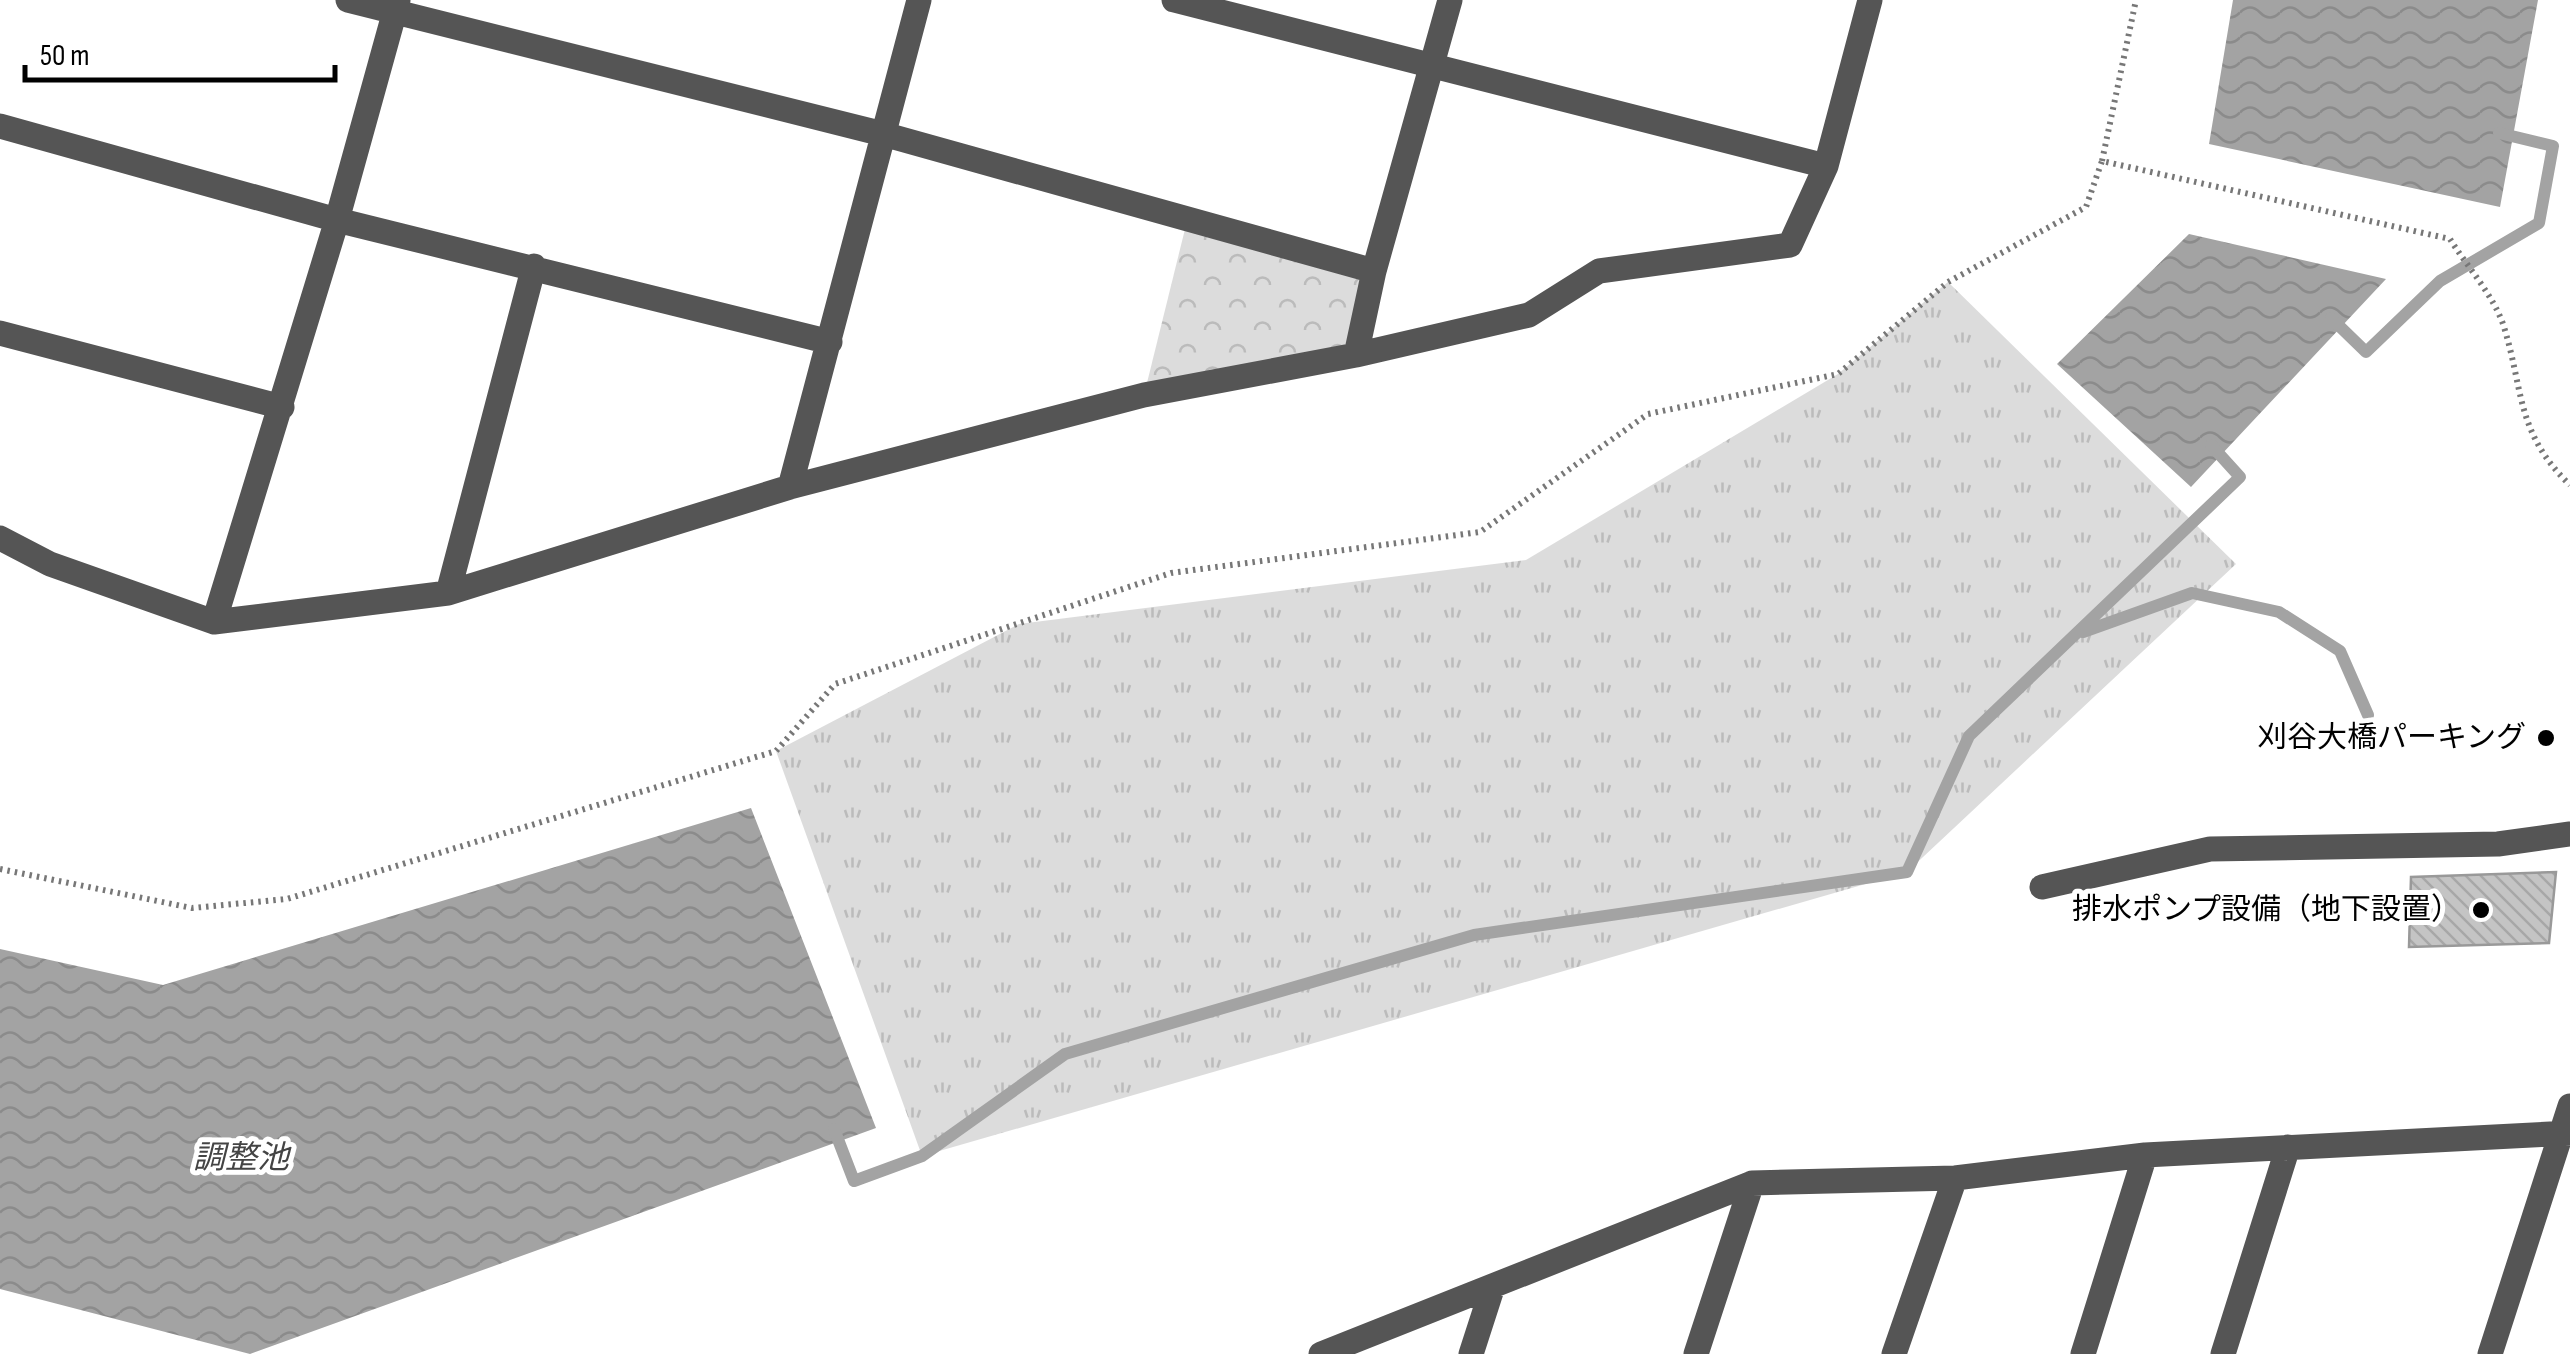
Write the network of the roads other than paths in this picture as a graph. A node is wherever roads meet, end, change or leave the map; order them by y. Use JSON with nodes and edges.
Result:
{"nodes":[{"id":1,"x":348,"y":0,"type":"edge"},
{"id":2,"x":919,"y":0,"type":"edge"},
{"id":3,"x":1174,"y":0,"type":"edge"},
{"id":4,"x":1450,"y":0,"type":"edge"},
{"id":5,"x":1870,"y":0,"type":"edge"},
{"id":6,"x":397,"y":6,"type":"edge"},
{"id":7,"x":1429,"y":67,"type":"junction"},
{"id":8,"x":0,"y":126,"type":"edge"},
{"id":9,"x":883,"y":134,"type":"junction"},
{"id":10,"x":1826,"y":166,"type":"junction"},
{"id":11,"x":338,"y":220,"type":"junction"},
{"id":12,"x":534,"y":266,"type":"junction"},
{"id":13,"x":1374,"y":271,"type":"junction"},
{"id":14,"x":0,"y":333,"type":"edge"},
{"id":15,"x":830,"y":342,"type":"junction"},
{"id":16,"x":1356,"y":354,"type":"junction"},
{"id":17,"x":282,"y":406,"type":"junction"},
{"id":18,"x":790,"y":487,"type":"junction"},
{"id":19,"x":0,"y":538,"type":"edge"},
{"id":20,"x":448,"y":593,"type":"junction"},
{"id":21,"x":214,"y":622,"type":"junction"},
{"id":22,"x":2570,"y":834,"type":"edge"},
{"id":23,"x":2042,"y":886,"type":"dead end"},
{"id":24,"x":2570,"y":1106,"type":"edge"},
{"id":25,"x":2566,"y":1132,"type":"edge"},
{"id":26,"x":2288,"y":1146,"type":"junction"},
{"id":27,"x":2145,"y":1154,"type":"junction"},
{"id":28,"x":1955,"y":1178,"type":"junction"},
{"id":29,"x":1752,"y":1184,"type":"junction"},
{"id":30,"x":1493,"y":1286,"type":"junction"},
{"id":31,"x":1321,"y":1354,"type":"edge"},
{"id":32,"x":1471,"y":1354,"type":"edge"},
{"id":33,"x":1696,"y":1354,"type":"edge"},
{"id":34,"x":1894,"y":1354,"type":"edge"},
{"id":35,"x":2083,"y":1354,"type":"edge"},
{"id":36,"x":2223,"y":1354,"type":"edge"},
{"id":37,"x":2490,"y":1354,"type":"edge"}],
"edges":[{"from":1,"to":6,"type":"street"},
{"from":2,"to":9,"type":"street"},
{"from":3,"to":7,"type":"street"},
{"from":4,"to":7,"type":"street"},
{"from":5,"to":10,"type":"street"},
{"from":6,"to":9,"type":"street"},
{"from":6,"to":11,"type":"street"},
{"from":7,"to":10,"type":"street"},
{"from":7,"to":13,"type":"street"},
{"from":8,"to":11,"type":"street"},
{"from":9,"to":13,"type":"street"},
{"from":9,"to":15,"type":"street"},
{"from":10,"to":16,"type":"street"},
{"from":11,"to":12,"type":"street"},
{"from":11,"to":17,"type":"street"},
{"from":12,"to":15,"type":"street"},
{"from":12,"to":20,"type":"street"},
{"from":13,"to":16,"type":"street"},
{"from":14,"to":17,"type":"street"},
{"from":15,"to":18,"type":"street"},
{"from":16,"to":18,"type":"street"},
{"from":17,"to":21,"type":"street"},
{"from":18,"to":20,"type":"street"},
{"from":19,"to":21,"type":"street"},
{"from":20,"to":21,"type":"street"},
{"from":22,"to":23,"type":"street"},
{"from":24,"to":25,"type":"street"},
{"from":25,"to":26,"type":"street"},
{"from":25,"to":37,"type":"street"},
{"from":26,"to":27,"type":"street"},
{"from":26,"to":36,"type":"street"},
{"from":27,"to":28,"type":"street"},
{"from":27,"to":35,"type":"street"},
{"from":28,"to":29,"type":"street"},
{"from":28,"to":34,"type":"street"},
{"from":29,"to":30,"type":"street"},
{"from":29,"to":33,"type":"street"},
{"from":30,"to":31,"type":"street"},
{"from":30,"to":32,"type":"street"}]}
